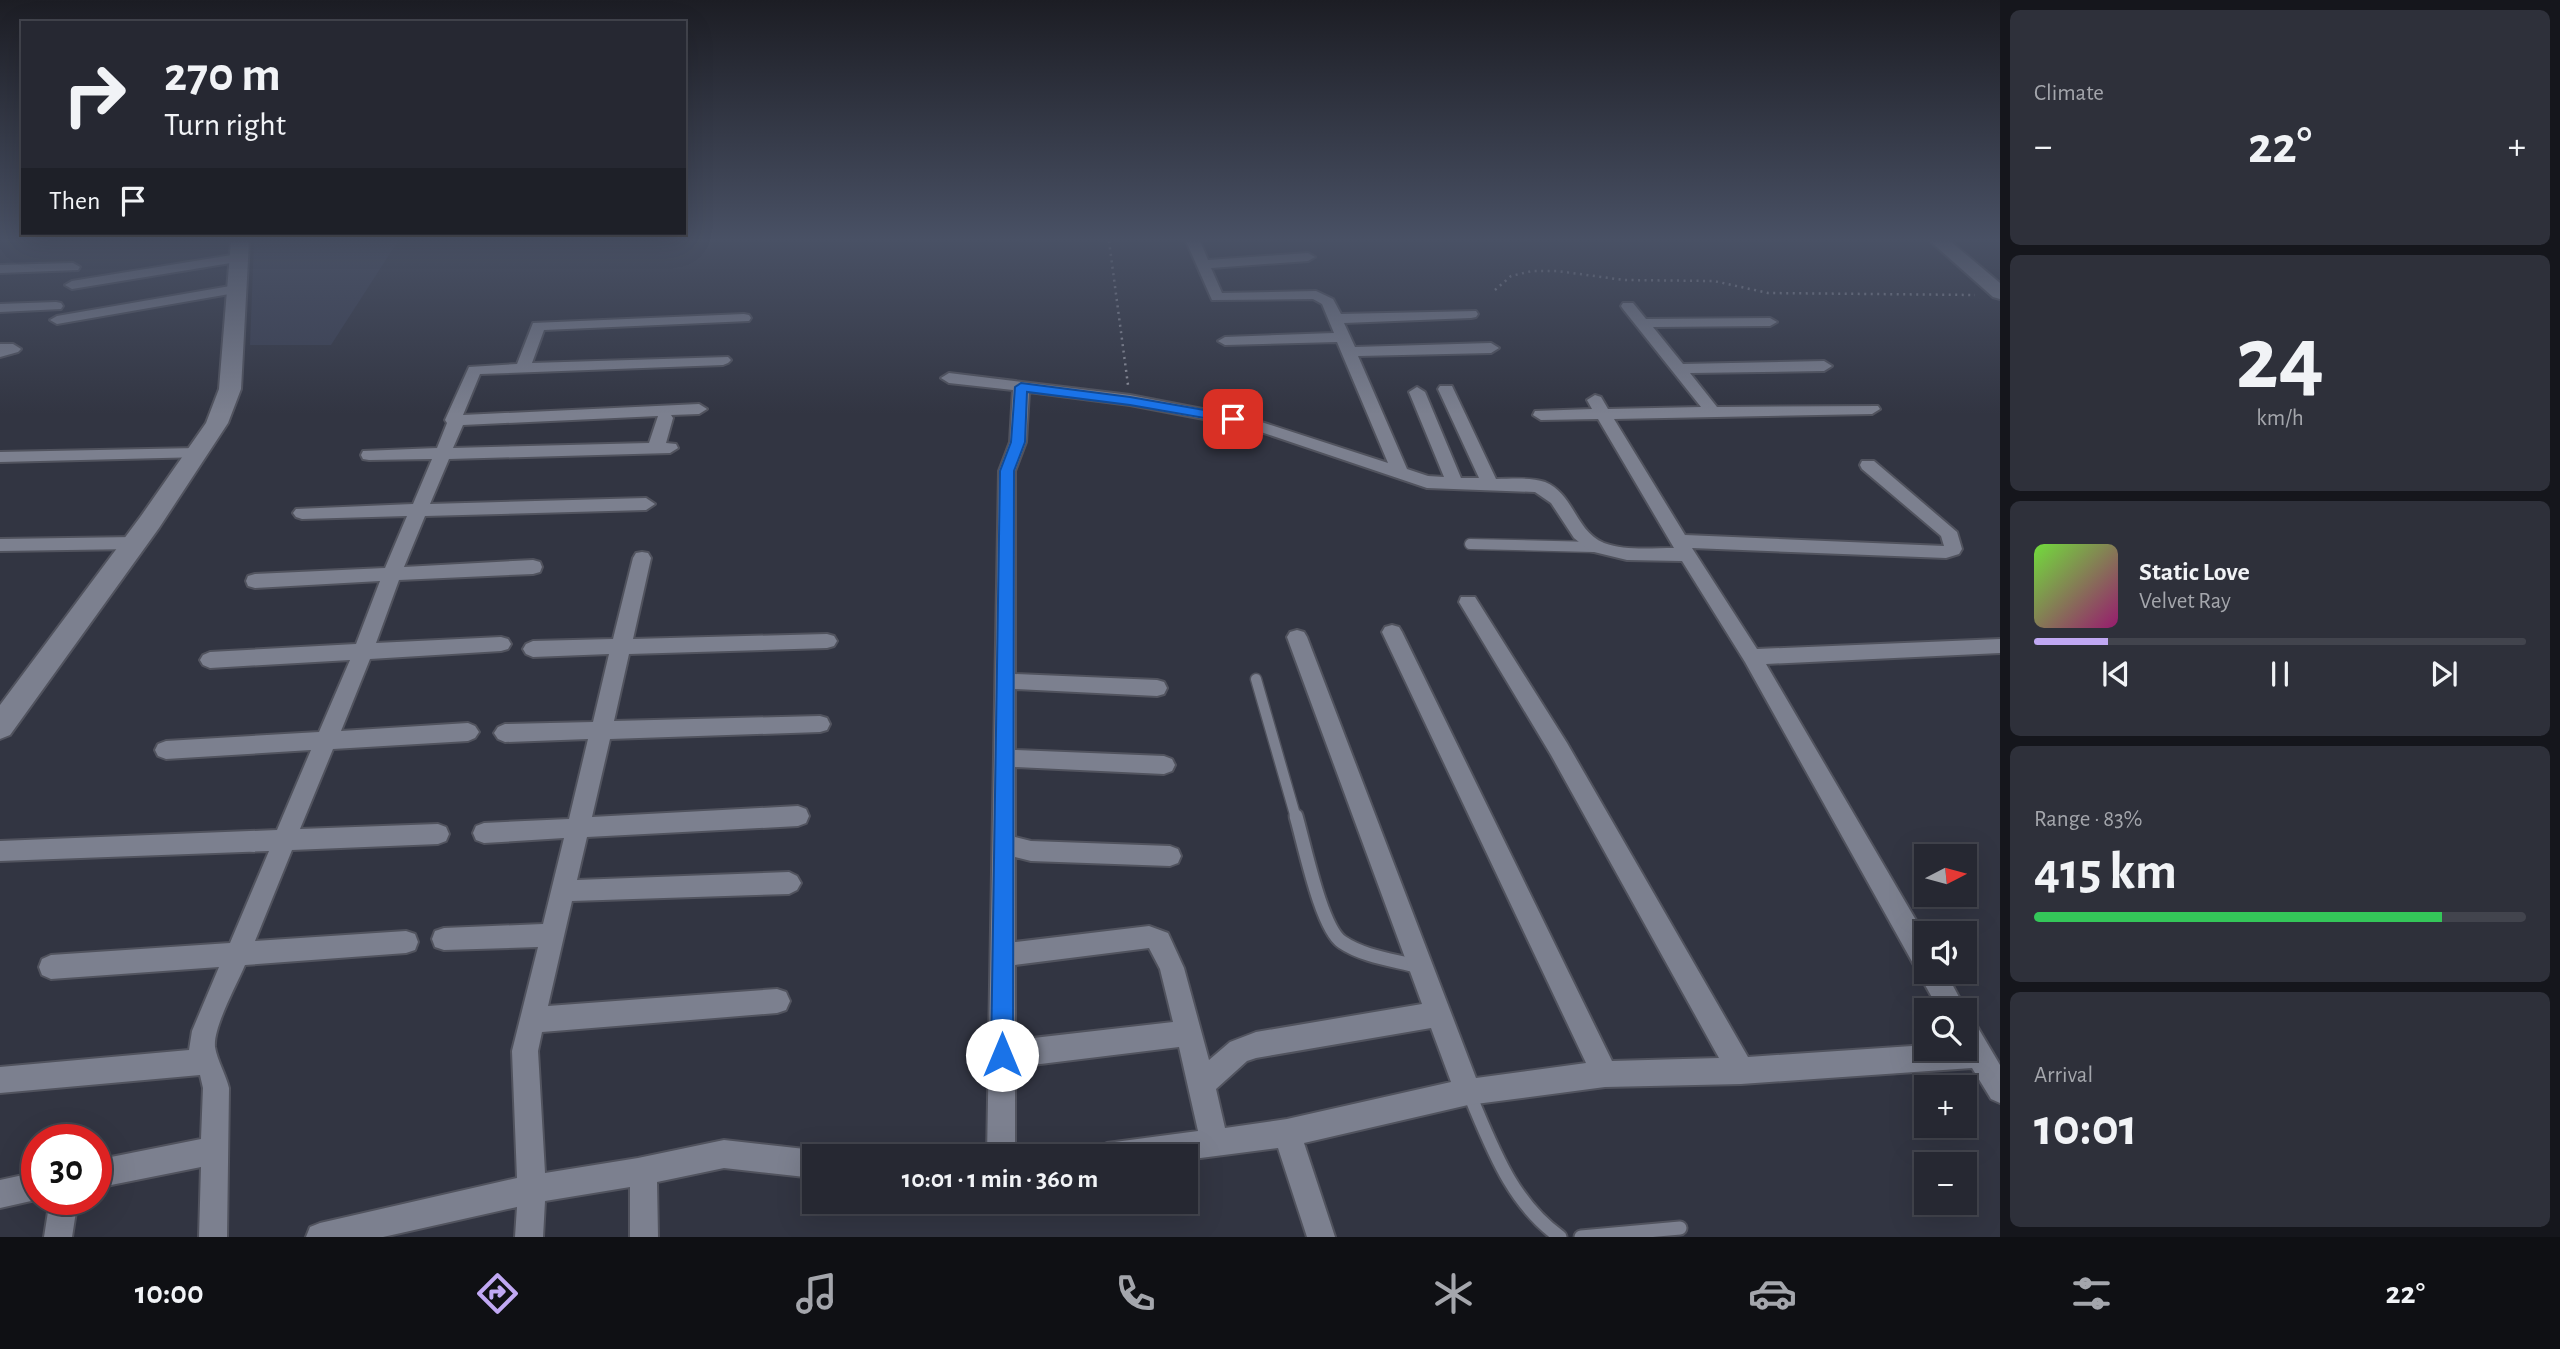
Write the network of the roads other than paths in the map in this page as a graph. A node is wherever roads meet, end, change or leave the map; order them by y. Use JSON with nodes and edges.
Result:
{"nodes":[{"id":1,"x":112,"y":299,"type":"edge"},
{"id":2,"x":235,"y":299,"type":"edge"},
{"id":3,"x":1322,"y":299,"type":"edge"},
{"id":4,"x":1628,"y":306,"type":"dead end"},
{"id":5,"x":0,"y":308,"type":"edge"},
{"id":6,"x":1471,"y":314,"type":"dead end"},
{"id":7,"x":744,"y":318,"type":"dead end"},
{"id":8,"x":1336,"y":319,"type":"junction"},
{"id":9,"x":1769,"y":322,"type":"dead end"},
{"id":10,"x":1642,"y":323,"type":"junction"},
{"id":11,"x":1343,"y":337,"type":"junction"},
{"id":12,"x":1225,"y":341,"type":"dead end"},
{"id":13,"x":1491,"y":348,"type":"dead end"},
{"id":14,"x":1350,"y":352,"type":"junction"},
{"id":15,"x":723,"y":360,"type":"dead end"},
{"id":16,"x":1825,"y":366,"type":"dead end"},
{"id":17,"x":523,"y":368,"type":"junction"},
{"id":18,"x":1679,"y":369,"type":"junction"},
{"id":19,"x":950,"y":378,"type":"dead end"},
{"id":20,"x":1021,"y":387,"type":"junction"},
{"id":21,"x":1446,"y":389,"type":"dead end"},
{"id":22,"x":1417,"y":392,"type":"dead end"},
{"id":23,"x":1130,"y":401,"type":"joint"},
{"id":24,"x":1600,"y":407,"type":"junction"},
{"id":25,"x":699,"y":409,"type":"dead end"},
{"id":26,"x":1872,"y":409,"type":"dead end"},
{"id":27,"x":1713,"y":412,"type":"junction"},
{"id":28,"x":1541,"y":415,"type":"dead end"},
{"id":29,"x":665,"y":418,"type":"dead end"},
{"id":30,"x":457,"y":419,"type":"junction"},
{"id":31,"x":586,"y":421,"type":"dead end"},
{"id":32,"x":506,"y":428,"type":"dead end"},
{"id":33,"x":663,"y":448,"type":"joint"},
{"id":34,"x":576,"y":450,"type":"junction"},
{"id":35,"x":497,"y":452,"type":"junction"},
{"id":36,"x":197,"y":453,"type":"junction"},
{"id":37,"x":443,"y":454,"type":"junction"},
{"id":38,"x":369,"y":455,"type":"dead end"},
{"id":39,"x":0,"y":457,"type":"edge"},
{"id":40,"x":1868,"y":465,"type":"dead end"},
{"id":41,"x":1401,"y":475,"type":"junction"},
{"id":42,"x":1455,"y":483,"type":"junction"},
{"id":43,"x":1490,"y":484,"type":"junction"},
{"id":44,"x":646,"y":504,"type":"dead end"},
{"id":45,"x":419,"y":510,"type":"junction"},
{"id":46,"x":302,"y":513,"type":"dead end"},
{"id":47,"x":135,"y":542,"type":"junction"},
{"id":48,"x":1470,"y":544,"type":"dead end"},
{"id":49,"x":0,"y":545,"type":"edge"},
{"id":50,"x":1594,"y":547,"type":"junction"},
{"id":51,"x":1685,"y":548,"type":"junction"},
{"id":52,"x":642,"y":558,"type":"dead end"},
{"id":53,"x":533,"y":567,"type":"dead end"},
{"id":54,"x":392,"y":574,"type":"junction"},
{"id":55,"x":255,"y":581,"type":"dead end"},
{"id":56,"x":1468,"y":602,"type":"dead end"},
{"id":57,"x":1392,"y":632,"type":"dead end"},
{"id":58,"x":1297,"y":638,"type":"dead end"},
{"id":59,"x":827,"y":641,"type":"dead end"},
{"id":60,"x":501,"y":644,"type":"dead end"},
{"id":61,"x":2000,"y":646,"type":"edge"},
{"id":62,"x":620,"y":648,"type":"junction"},
{"id":63,"x":533,"y":649,"type":"dead end"},
{"id":64,"x":363,"y":652,"type":"junction"},
{"id":65,"x":1752,"y":657,"type":"junction"},
{"id":66,"x":210,"y":660,"type":"dead end"},
{"id":67,"x":1256,"y":679,"type":"dead end"},
{"id":68,"x":1005,"y":681,"type":"junction"},
{"id":69,"x":1157,"y":688,"type":"dead end"},
{"id":70,"x":820,"y":724,"type":"dead end"},
{"id":71,"x":0,"y":727,"type":"edge"},
{"id":72,"x":601,"y":730,"type":"junction"},
{"id":73,"x":468,"y":732,"type":"dead end"},
{"id":74,"x":505,"y":733,"type":"dead end"},
{"id":75,"x":326,"y":740,"type":"junction"},
{"id":76,"x":166,"y":750,"type":"dead end"},
{"id":77,"x":1004,"y":758,"type":"junction"},
{"id":78,"x":1164,"y":765,"type":"dead end"},
{"id":79,"x":798,"y":816,"type":"dead end"},
{"id":80,"x":578,"y":826,"type":"junction"},
{"id":81,"x":484,"y":832,"type":"dead end"},
{"id":82,"x":438,"y":834,"type":"dead end"},
{"id":83,"x":285,"y":840,"type":"junction"},
{"id":84,"x":1003,"y":844,"type":"junction"},
{"id":85,"x":0,"y":851,"type":"edge"},
{"id":86,"x":1170,"y":856,"type":"dead end"},
{"id":87,"x":789,"y":883,"type":"dead end"},
{"id":88,"x":562,"y":891,"type":"junction"},
{"id":89,"x":552,"y":935,"type":"junction"},
{"id":90,"x":444,"y":939,"type":"dead end"},
{"id":91,"x":1914,"y":940,"type":"edge"},
{"id":92,"x":406,"y":942,"type":"dead end"},
{"id":93,"x":237,"y":955,"type":"junction"},
{"id":94,"x":1002,"y":955,"type":"junction"},
{"id":95,"x":51,"y":967,"type":"dead end"},
{"id":96,"x":1423,"y":968,"type":"junction"},
{"id":97,"x":778,"y":1001,"type":"dead end"},
{"id":98,"x":1440,"y":1014,"type":"junction"},
{"id":99,"x":532,"y":1020,"type":"junction"},
{"id":100,"x":1189,"y":1032,"type":"junction"},
{"id":101,"x":1977,"y":1051,"type":"edge"},
{"id":102,"x":1979,"y":1054,"type":"junction"},
{"id":103,"x":1002,"y":1055,"type":"junction"},
{"id":104,"x":208,"y":1061,"type":"junction"},
{"id":105,"x":1741,"y":1071,"type":"junction"},
{"id":106,"x":1605,"y":1074,"type":"junction"},
{"id":107,"x":0,"y":1080,"type":"edge"},
{"id":108,"x":1202,"y":1084,"type":"junction"},
{"id":109,"x":2000,"y":1090,"type":"edge"},
{"id":110,"x":1468,"y":1092,"type":"junction"},
{"id":111,"x":1287,"y":1133,"type":"junction"},
{"id":112,"x":1214,"y":1143,"type":"junction"},
{"id":113,"x":1002,"y":1144,"type":"edge"},
{"id":114,"x":1198,"y":1145,"type":"edge"},
{"id":115,"x":215,"y":1150,"type":"junction"},
{"id":116,"x":802,"y":1163,"type":"edge"},
{"id":117,"x":112,"y":1171,"type":"edge"},
{"id":118,"x":638,"y":1172,"type":"junction"},
{"id":119,"x":21,"y":1189,"type":"edge"},
{"id":120,"x":533,"y":1189,"type":"junction"},
{"id":121,"x":0,"y":1194,"type":"edge"},
{"id":122,"x":61,"y":1215,"type":"edge"},
{"id":123,"x":1679,"y":1228,"type":"dead end"},
{"id":124,"x":380,"y":1230,"type":"edge"},
{"id":125,"x":58,"y":1237,"type":"edge"},
{"id":126,"x":214,"y":1237,"type":"edge"},
{"id":127,"x":320,"y":1237,"type":"edge"},
{"id":128,"x":529,"y":1237,"type":"edge"},
{"id":129,"x":644,"y":1237,"type":"edge"},
{"id":130,"x":1321,"y":1237,"type":"edge"},
{"id":131,"x":1560,"y":1237,"type":"edge"},
{"id":132,"x":1581,"y":1237,"type":"edge"}],
"edges":[{"from":1,"to":5,"type":"street"},
{"from":2,"to":36,"type":"street"},
{"from":3,"to":8,"type":"street"},
{"from":4,"to":10,"type":"street"},
{"from":6,"to":8,"type":"street"},
{"from":7,"to":17,"type":"street"},
{"from":8,"to":11,"type":"street"},
{"from":9,"to":10,"type":"street"},
{"from":10,"to":18,"type":"street"},
{"from":11,"to":12,"type":"street"},
{"from":11,"to":14,"type":"street"},
{"from":13,"to":14,"type":"street"},
{"from":14,"to":41,"type":"street"},
{"from":15,"to":17,"type":"street"},
{"from":16,"to":18,"type":"street"},
{"from":17,"to":30,"type":"street"},
{"from":18,"to":27,"type":"street"},
{"from":19,"to":20,"type":"street"},
{"from":20,"to":23,"type":"street"},
{"from":20,"to":68,"type":"street"},
{"from":21,"to":43,"type":"street"},
{"from":22,"to":42,"type":"street"},
{"from":23,"to":41,"type":"street"},
{"from":24,"to":27,"type":"street"},
{"from":24,"to":28,"type":"street"},
{"from":24,"to":51,"type":"street"},
{"from":25,"to":30,"type":"street"},
{"from":26,"to":27,"type":"street"},
{"from":29,"to":33,"type":"street"},
{"from":30,"to":37,"type":"street"},
{"from":31,"to":34,"type":"street"},
{"from":32,"to":35,"type":"street"},
{"from":33,"to":34,"type":"street"},
{"from":34,"to":35,"type":"street"},
{"from":35,"to":37,"type":"street"},
{"from":36,"to":39,"type":"street"},
{"from":36,"to":47,"type":"street"},
{"from":37,"to":38,"type":"street"},
{"from":37,"to":45,"type":"street"},
{"from":40,"to":51,"type":"street"},
{"from":41,"to":42,"type":"street"},
{"from":42,"to":43,"type":"street"},
{"from":43,"to":50,"type":"street"},
{"from":44,"to":45,"type":"street"},
{"from":45,"to":46,"type":"street"},
{"from":45,"to":54,"type":"street"},
{"from":47,"to":49,"type":"street"},
{"from":47,"to":71,"type":"street"},
{"from":48,"to":50,"type":"lane"},
{"from":50,"to":51,"type":"street"},
{"from":51,"to":65,"type":"street"},
{"from":52,"to":62,"type":"street"},
{"from":53,"to":54,"type":"street"},
{"from":54,"to":55,"type":"street"},
{"from":54,"to":64,"type":"street"},
{"from":56,"to":105,"type":"street"},
{"from":57,"to":106,"type":"street"},
{"from":58,"to":96,"type":"street"},
{"from":59,"to":62,"type":"street"},
{"from":60,"to":64,"type":"street"},
{"from":61,"to":65,"type":"street"},
{"from":62,"to":63,"type":"street"},
{"from":62,"to":72,"type":"street"},
{"from":64,"to":66,"type":"street"},
{"from":64,"to":75,"type":"street"},
{"from":65,"to":91,"type":"street"},
{"from":67,"to":96,"type":"lane"},
{"from":68,"to":69,"type":"street"},
{"from":68,"to":77,"type":"street"},
{"from":70,"to":72,"type":"street"},
{"from":72,"to":74,"type":"street"},
{"from":72,"to":80,"type":"street"},
{"from":73,"to":75,"type":"street"},
{"from":75,"to":76,"type":"street"},
{"from":75,"to":83,"type":"street"},
{"from":77,"to":78,"type":"street"},
{"from":77,"to":84,"type":"street"},
{"from":79,"to":80,"type":"street"},
{"from":80,"to":81,"type":"street"},
{"from":80,"to":88,"type":"street"},
{"from":82,"to":83,"type":"street"},
{"from":83,"to":85,"type":"street"},
{"from":83,"to":93,"type":"street"},
{"from":84,"to":86,"type":"street"},
{"from":84,"to":94,"type":"street"},
{"from":87,"to":88,"type":"street"},
{"from":88,"to":89,"type":"street"},
{"from":89,"to":90,"type":"street"},
{"from":89,"to":99,"type":"street"},
{"from":92,"to":93,"type":"street"},
{"from":93,"to":95,"type":"street"},
{"from":93,"to":104,"type":"street"},
{"from":94,"to":100,"type":"street"},
{"from":94,"to":103,"type":"street"},
{"from":96,"to":98,"type":"street"},
{"from":97,"to":99,"type":"street"},
{"from":98,"to":108,"type":"street"},
{"from":98,"to":110,"type":"street"},
{"from":99,"to":120,"type":"street"},
{"from":100,"to":103,"type":"street"},
{"from":100,"to":108,"type":"street"},
{"from":101,"to":102,"type":"street"},
{"from":102,"to":105,"type":"street"},
{"from":102,"to":109,"type":"street"},
{"from":103,"to":113,"type":"street"},
{"from":104,"to":107,"type":"street"},
{"from":104,"to":115,"type":"street"},
{"from":105,"to":106,"type":"street"},
{"from":106,"to":110,"type":"street"},
{"from":108,"to":112,"type":"street"},
{"from":110,"to":111,"type":"street"},
{"from":110,"to":131,"type":"lane"},
{"from":111,"to":112,"type":"street"},
{"from":111,"to":130,"type":"street"},
{"from":112,"to":114,"type":"street"},
{"from":115,"to":117,"type":"street"},
{"from":115,"to":126,"type":"street"},
{"from":116,"to":118,"type":"street"},
{"from":118,"to":120,"type":"street"},
{"from":118,"to":129,"type":"street"},
{"from":119,"to":121,"type":"street"},
{"from":120,"to":124,"type":"street"},
{"from":120,"to":128,"type":"street"},
{"from":122,"to":125,"type":"street"},
{"from":123,"to":132,"type":"lane"},
{"from":124,"to":127,"type":"street"}]}
